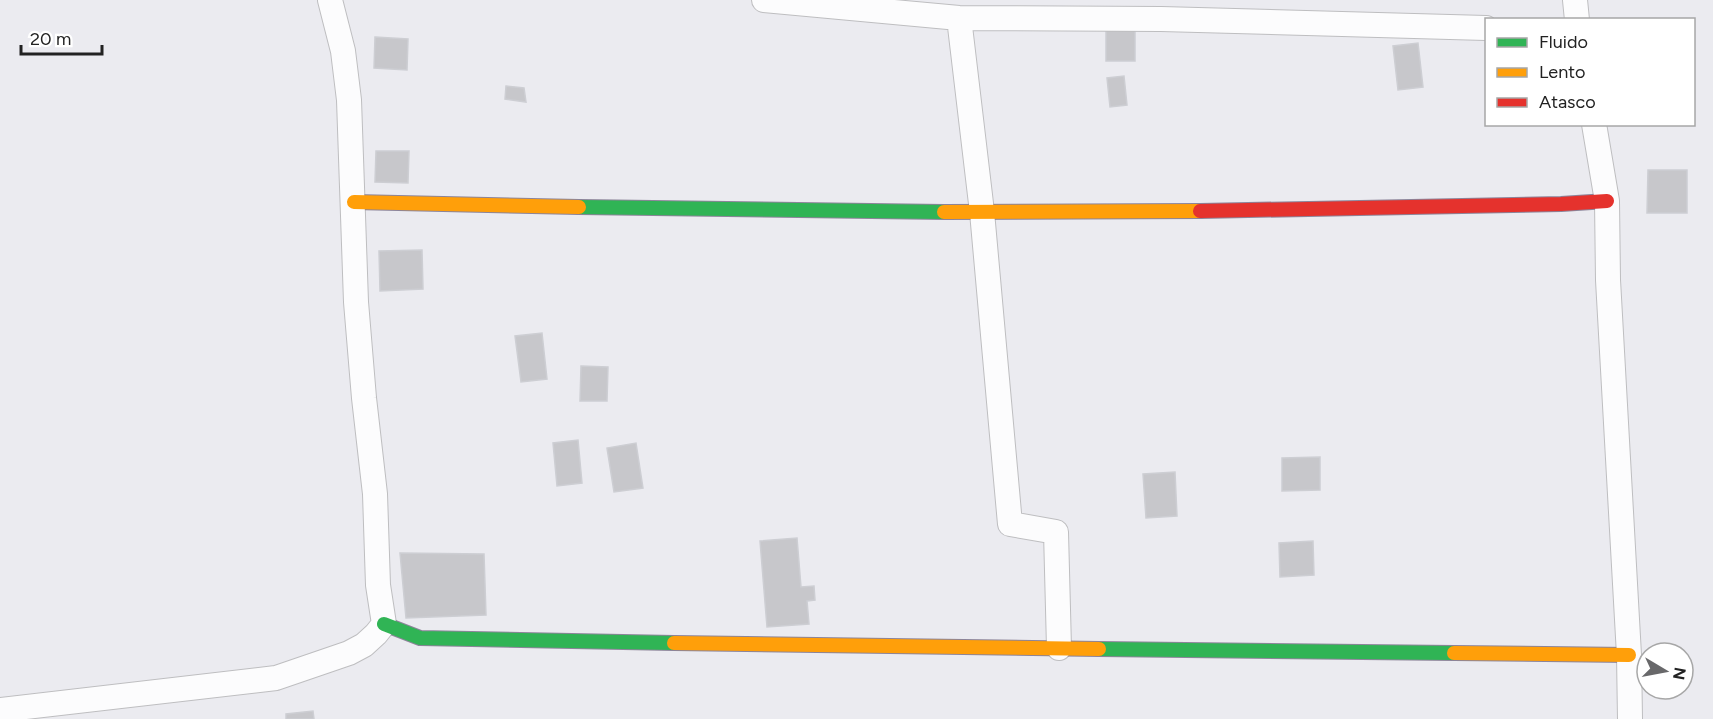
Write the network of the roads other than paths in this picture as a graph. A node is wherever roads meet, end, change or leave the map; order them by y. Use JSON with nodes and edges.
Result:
{"nodes":[{"id":1,"x":330,"y":0,"type":"edge"},
{"id":2,"x":764,"y":0,"type":"edge"},
{"id":3,"x":1575,"y":0,"type":"edge"},
{"id":4,"x":959,"y":18,"type":"junction"},
{"id":5,"x":1577,"y":18,"type":"edge"},
{"id":6,"x":1485,"y":28,"type":"edge"},
{"id":7,"x":1594,"y":126,"type":"edge"},
{"id":8,"x":1607,"y":201,"type":"junction"},
{"id":9,"x":354,"y":202,"type":"junction"},
{"id":10,"x":982,"y":212,"type":"junction"},
{"id":11,"x":384,"y":624,"type":"junction"},
{"id":12,"x":1059,"y":648,"type":"junction"},
{"id":13,"x":1629,"y":655,"type":"junction"},
{"id":14,"x":0,"y":710,"type":"edge"},
{"id":15,"x":1630,"y":719,"type":"edge"}],
"edges":[{"from":1,"to":9,"type":"street"},
{"from":2,"to":4,"type":"street"},
{"from":3,"to":5,"type":"street"},
{"from":4,"to":6,"type":"street"},
{"from":4,"to":10,"type":"street"},
{"from":7,"to":8,"type":"street"},
{"from":8,"to":10,"type":"street"},
{"from":8,"to":13,"type":"street"},
{"from":9,"to":10,"type":"street"},
{"from":9,"to":11,"type":"street"},
{"from":10,"to":12,"type":"street"},
{"from":11,"to":12,"type":"street"},
{"from":11,"to":14,"type":"street"},
{"from":12,"to":13,"type":"street"},
{"from":13,"to":15,"type":"street"}]}
